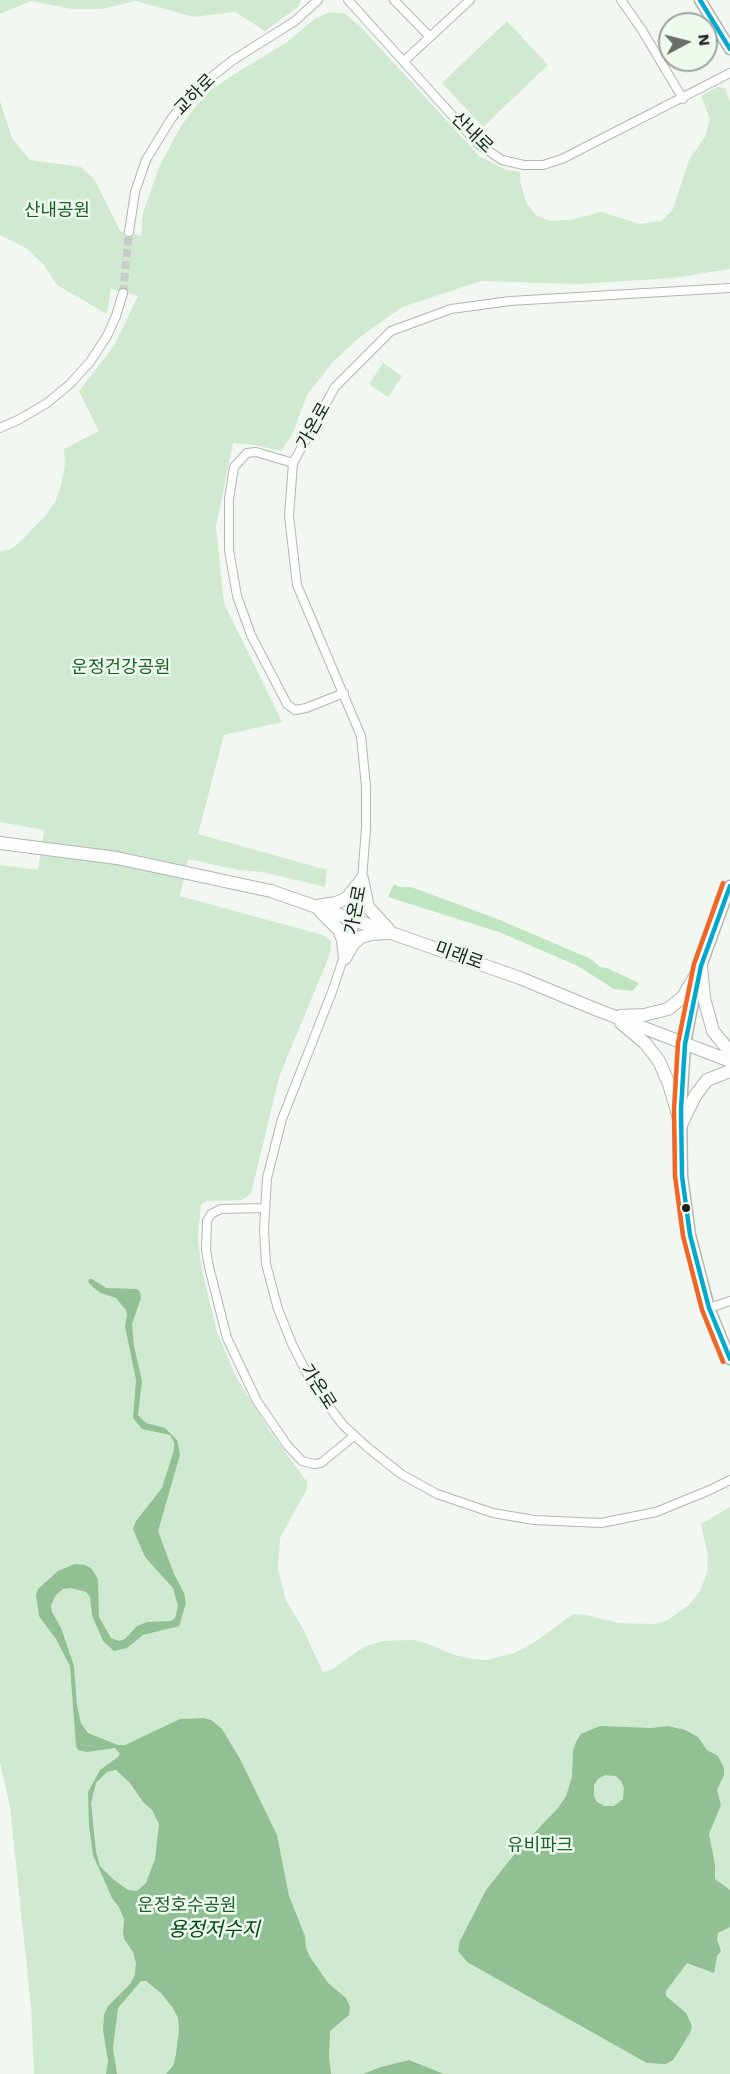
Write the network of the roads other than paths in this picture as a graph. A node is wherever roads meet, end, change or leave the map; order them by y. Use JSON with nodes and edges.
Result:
{"nodes":[{"id":1,"x":318,"y":0,"type":"edge"},
{"id":2,"x":348,"y":0,"type":"edge"},
{"id":3,"x":394,"y":0,"type":"edge"},
{"id":4,"x":621,"y":0,"type":"edge"},
{"id":5,"x":700,"y":0,"type":"edge"},
{"id":6,"x":466,"y":1,"type":"edge"},
{"id":7,"x":430,"y":37,"type":"junction"},
{"id":8,"x":730,"y":49,"type":"edge"},
{"id":9,"x":404,"y":61,"type":"junction"},
{"id":10,"x":730,"y":73,"type":"edge"},
{"id":11,"x":682,"y":99,"type":"junction"},
{"id":12,"x":129,"y":232,"type":"tunnel mouth"},
{"id":13,"x":730,"y":288,"type":"edge"},
{"id":14,"x":123,"y":293,"type":"tunnel mouth"},
{"id":15,"x":0,"y":428,"type":"edge"},
{"id":16,"x":293,"y":463,"type":"junction"},
{"id":17,"x":344,"y":693,"type":"junction"},
{"id":18,"x":0,"y":843,"type":"edge"},
{"id":19,"x":362,"y":879,"type":"junction"},
{"id":20,"x":730,"y":886,"type":"edge"},
{"id":21,"x":315,"y":906,"type":"junction"},
{"id":22,"x":356,"y":921,"type":"junction"},
{"id":23,"x":391,"y":933,"type":"junction"},
{"id":24,"x":345,"y":958,"type":"junction"},
{"id":25,"x":701,"y":966,"type":"junction"},
{"id":26,"x":614,"y":1017,"type":"junction"},
{"id":27,"x":685,"y":1044,"type":"junction"},
{"id":28,"x":730,"y":1052,"type":"edge"},
{"id":29,"x":730,"y":1061,"type":"edge"},
{"id":30,"x":730,"y":1071,"type":"edge"},
{"id":31,"x":681,"y":1125,"type":"junction"},
{"id":32,"x":264,"y":1208,"type":"junction"},
{"id":33,"x":730,"y":1301,"type":"edge"},
{"id":34,"x":709,"y":1308,"type":"junction"},
{"id":35,"x":730,"y":1359,"type":"edge"},
{"id":36,"x":354,"y":1436,"type":"junction"},
{"id":37,"x":730,"y":1480,"type":"edge"}],
"edges":[{"from":1,"to":12,"type":"street","name":"교하로"},
{"from":2,"to":9,"type":"street","name":"산내로"},
{"from":3,"to":7,"type":"street"},
{"from":4,"to":11,"type":"street"},
{"from":5,"to":8,"type":"street"},
{"from":6,"to":7,"type":"street"},
{"from":7,"to":9,"type":"street"},
{"from":9,"to":11,"type":"street","name":"산내로"},
{"from":10,"to":11,"type":"street","name":"산내로"},
{"from":13,"to":16,"type":"street","name":"가온로"},
{"from":14,"to":15,"type":"street"},
{"from":16,"to":17,"type":"street","name":"가온로"},
{"from":16,"to":17,"type":"street"},
{"from":17,"to":19,"type":"street","name":"가온로"},
{"from":18,"to":21,"type":"main road","name":"미래로"},
{"from":19,"to":21,"type":"main road"},
{"from":19,"to":22,"type":"street","name":"가온로"},
{"from":19,"to":23,"type":"main road"},
{"from":20,"to":25,"type":"street"},
{"from":21,"to":22,"type":"main road","name":"미래로"},
{"from":21,"to":24,"type":"main road"},
{"from":22,"to":23,"type":"main road","name":"미래로"},
{"from":22,"to":24,"type":"street","name":"가온로"},
{"from":23,"to":24,"type":"main road"},
{"from":23,"to":26,"type":"main road","name":"미래로"},
{"from":24,"to":32,"type":"street","name":"가온로"},
{"from":25,"to":26,"type":"main road"},
{"from":25,"to":27,"type":"street"},
{"from":25,"to":28,"type":"main road"},
{"from":26,"to":27,"type":"main road","name":"미래로"},
{"from":26,"to":31,"type":"main road"},
{"from":27,"to":29,"type":"main road","name":"미래로"},
{"from":27,"to":31,"type":"street"},
{"from":30,"to":31,"type":"main road"},
{"from":31,"to":34,"type":"street"},
{"from":32,"to":36,"type":"street","name":"가온로"},
{"from":32,"to":36,"type":"street"},
{"from":33,"to":34,"type":"street"},
{"from":34,"to":35,"type":"street"},
{"from":36,"to":37,"type":"street","name":"가온로"}]}
